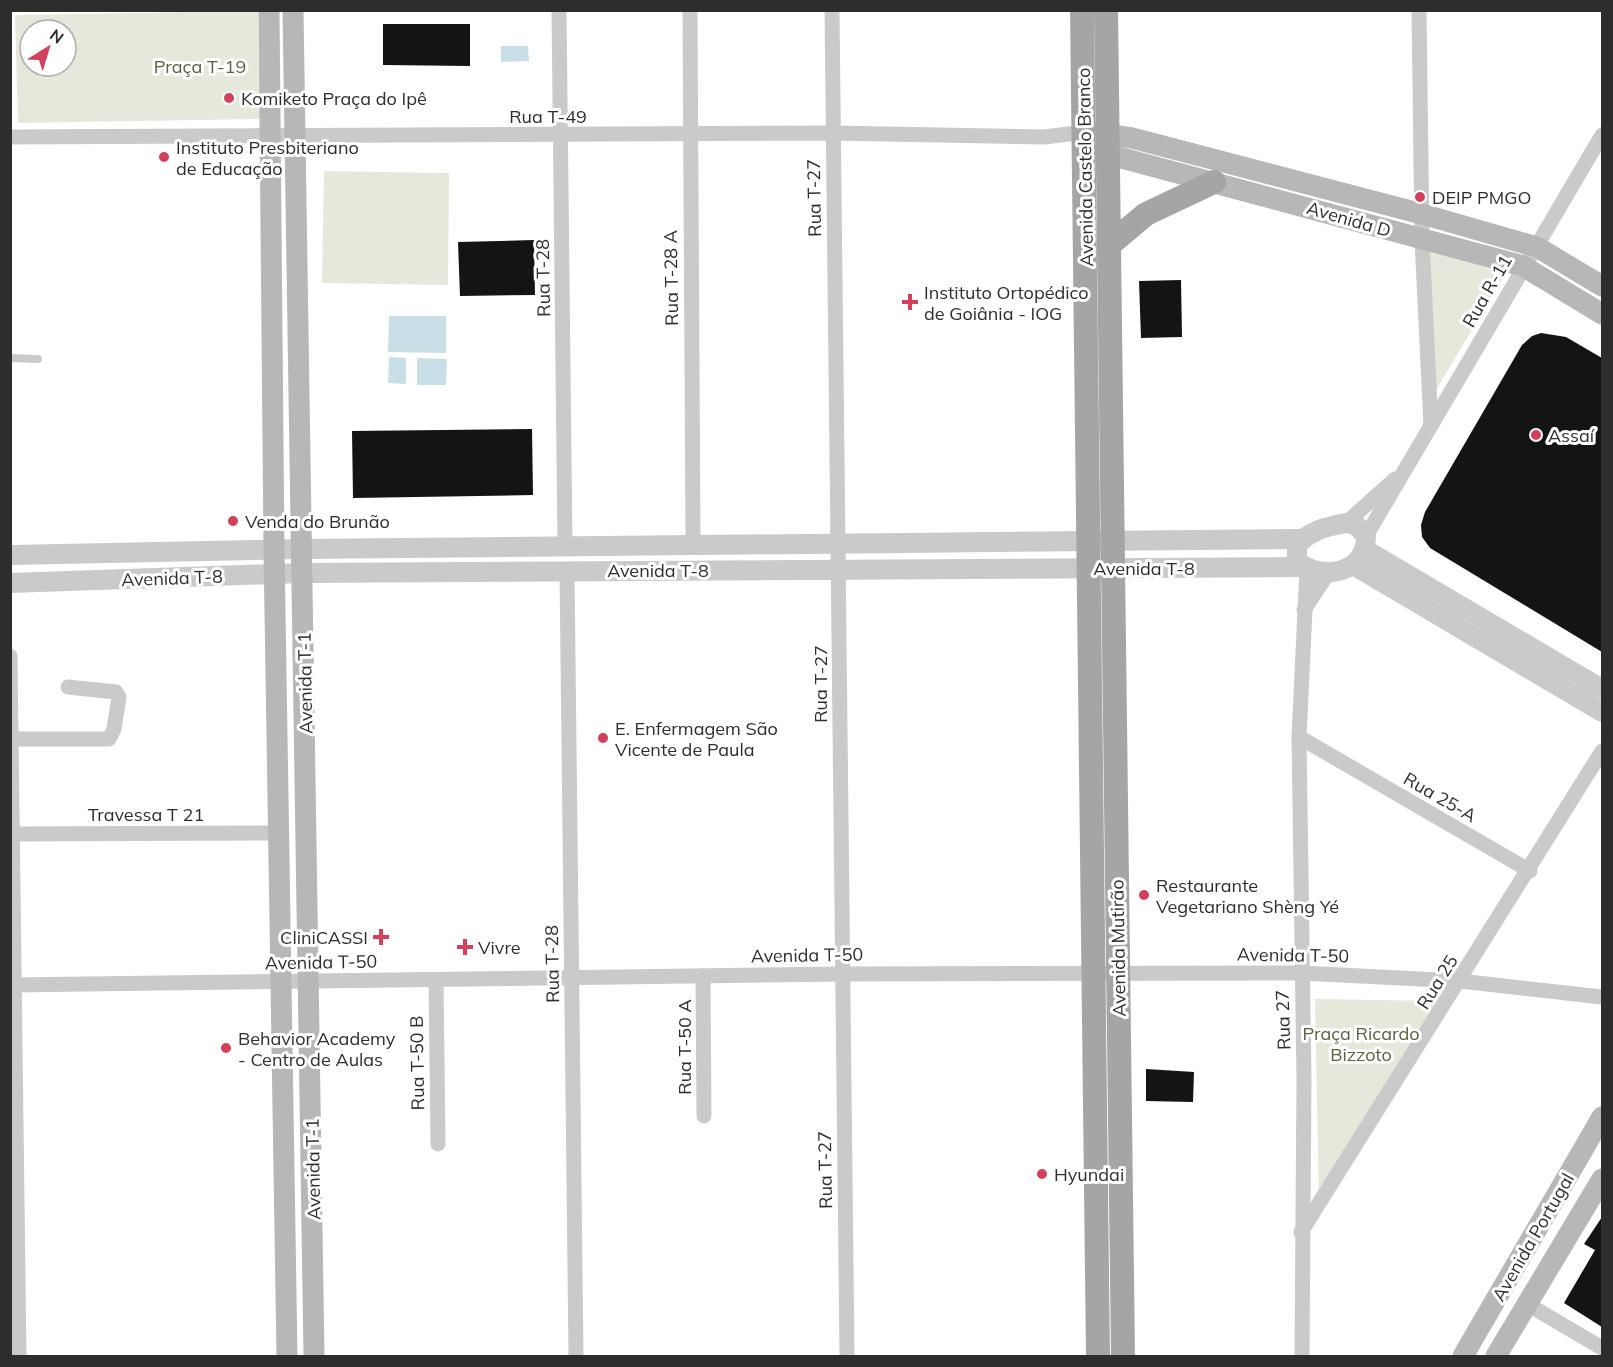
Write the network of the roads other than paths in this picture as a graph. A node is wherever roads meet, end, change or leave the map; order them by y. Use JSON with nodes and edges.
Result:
{"nodes":[{"id":1,"x":269,"y":10,"type":"edge"},
{"id":2,"x":293,"y":10,"type":"edge"},
{"id":3,"x":559,"y":10,"type":"edge"},
{"id":4,"x":690,"y":10,"type":"edge"},
{"id":5,"x":832,"y":10,"type":"edge"},
{"id":6,"x":1082,"y":10,"type":"edge"},
{"id":7,"x":1106,"y":10,"type":"edge"},
{"id":8,"x":1419,"y":10,"type":"edge"},
{"id":9,"x":833,"y":134,"type":"junction"},
{"id":10,"x":689,"y":135,"type":"junction"},
{"id":11,"x":1602,"y":135,"type":"edge"},
{"id":12,"x":270,"y":136,"type":"junction"},
{"id":13,"x":295,"y":136,"type":"junction"},
{"id":14,"x":561,"y":136,"type":"junction"},
{"id":15,"x":10,"y":137,"type":"edge"},
{"id":16,"x":1097,"y":141,"type":"junction"},
{"id":17,"x":1214,"y":182,"type":"junction"},
{"id":18,"x":1422,"y":214,"type":"junction"},
{"id":19,"x":1422,"y":240,"type":"junction"},
{"id":20,"x":1110,"y":245,"type":"junction"},
{"id":21,"x":1537,"y":247,"type":"junction"},
{"id":22,"x":1523,"y":266,"type":"junction"},
{"id":23,"x":1602,"y":286,"type":"edge"},
{"id":24,"x":1602,"y":314,"type":"edge"},
{"id":25,"x":10,"y":358,"type":"edge"},
{"id":26,"x":38,"y":359,"type":"dead end"},
{"id":27,"x":1431,"y":426,"type":"junction"},
{"id":28,"x":1406,"y":469,"type":"junction"},
{"id":29,"x":1346,"y":523,"type":"junction"},
{"id":30,"x":1088,"y":539,"type":"junction"},
{"id":31,"x":1113,"y":539,"type":"junction"},
{"id":32,"x":1302,"y":539,"type":"junction"},
{"id":33,"x":839,"y":543,"type":"junction"},
{"id":34,"x":693,"y":544,"type":"junction"},
{"id":35,"x":565,"y":546,"type":"junction"},
{"id":36,"x":301,"y":549,"type":"junction"},
{"id":37,"x":274,"y":550,"type":"junction"},
{"id":38,"x":1362,"y":551,"type":"junction"},
{"id":39,"x":10,"y":555,"type":"edge"},
{"id":40,"x":1113,"y":567,"type":"junction"},
{"id":41,"x":1088,"y":568,"type":"junction"},
{"id":42,"x":1306,"y":568,"type":"junction"},
{"id":43,"x":839,"y":569,"type":"junction"},
{"id":44,"x":567,"y":571,"type":"junction"},
{"id":45,"x":1329,"y":572,"type":"junction"},
{"id":46,"x":302,"y":573,"type":"junction"},
{"id":47,"x":275,"y":574,"type":"junction"},
{"id":48,"x":10,"y":583,"type":"edge"},
{"id":49,"x":1304,"y":610,"type":"junction"},
{"id":50,"x":10,"y":656,"type":"edge"},
{"id":51,"x":68,"y":687,"type":"dead end"},
{"id":52,"x":1602,"y":689,"type":"edge"},
{"id":53,"x":1602,"y":712,"type":"edge"},
{"id":54,"x":1299,"y":737,"type":"junction"},
{"id":55,"x":12,"y":740,"type":"edge"},
{"id":56,"x":1602,"y":752,"type":"edge"},
{"id":57,"x":1331,"y":756,"type":"junction"},
{"id":58,"x":1299,"y":762,"type":"junction"},
{"id":59,"x":280,"y":833,"type":"junction"},
{"id":60,"x":13,"y":834,"type":"junction"},
{"id":61,"x":1530,"y":871,"type":"junction"},
{"id":62,"x":1093,"y":973,"type":"junction"},
{"id":63,"x":1118,"y":973,"type":"junction"},
{"id":64,"x":1301,"y":973,"type":"junction"},
{"id":65,"x":842,"y":974,"type":"junction"},
{"id":66,"x":703,"y":976,"type":"junction"},
{"id":67,"x":572,"y":979,"type":"junction"},
{"id":68,"x":436,"y":980,"type":"junction"},
{"id":69,"x":311,"y":981,"type":"junction"},
{"id":70,"x":1460,"y":981,"type":"junction"},
{"id":71,"x":283,"y":982,"type":"junction"},
{"id":72,"x":13,"y":985,"type":"edge"},
{"id":73,"x":1602,"y":997,"type":"edge"},
{"id":74,"x":704,"y":1116,"type":"dead end"},
{"id":75,"x":1602,"y":1117,"type":"edge"},
{"id":76,"x":438,"y":1144,"type":"dead end"},
{"id":77,"x":1602,"y":1179,"type":"edge"},
{"id":78,"x":1301,"y":1232,"type":"junction"},
{"id":79,"x":1527,"y":1304,"type":"junction"},
{"id":80,"x":1602,"y":1348,"type":"edge"},
{"id":81,"x":19,"y":1356,"type":"edge"},
{"id":82,"x":287,"y":1356,"type":"edge"},
{"id":83,"x":314,"y":1356,"type":"edge"},
{"id":84,"x":576,"y":1356,"type":"edge"},
{"id":85,"x":847,"y":1356,"type":"edge"},
{"id":86,"x":1098,"y":1356,"type":"edge"},
{"id":87,"x":1124,"y":1356,"type":"edge"},
{"id":88,"x":1302,"y":1356,"type":"edge"},
{"id":89,"x":1463,"y":1356,"type":"edge"},
{"id":90,"x":1496,"y":1356,"type":"edge"}],
"edges":[{"from":1,"to":12,"type":"main road","name":"Avenida T-1"},
{"from":2,"to":13,"type":"main road","name":"Avenida T-1"},
{"from":3,"to":14,"type":"street","name":"Rua T-28"},
{"from":4,"to":10,"type":"street","name":"Rua T-28 A"},
{"from":5,"to":9,"type":"street","name":"Rua T-27"},
{"from":6,"to":16,"type":"main road","name":"Avenida Castelo Branco"},
{"from":7,"to":16,"type":"main road","name":"Avenida Castelo Branco"},
{"from":8,"to":18,"type":"street"},
{"from":9,"to":10,"type":"street","name":"Rua T-49"},
{"from":9,"to":16,"type":"street","name":"Rua T-49"},
{"from":9,"to":33,"type":"street","name":"Rua T-27"},
{"from":10,"to":14,"type":"street","name":"Rua T-49"},
{"from":10,"to":34,"type":"street","name":"Rua T-28 A"},
{"from":11,"to":21,"type":"street","name":"Rua R-11"},
{"from":12,"to":13,"type":"street","name":"Rua T-49"},
{"from":12,"to":15,"type":"street","name":"Rua T-49"},
{"from":12,"to":37,"type":"main road","name":"Avenida T-1"},
{"from":13,"to":14,"type":"street","name":"Rua T-49"},
{"from":13,"to":36,"type":"main road","name":"Avenida T-1"},
{"from":14,"to":35,"type":"street","name":"Rua T-28"},
{"from":16,"to":17,"type":"main road","name":"Avenida D"},
{"from":16,"to":18,"type":"main road","name":"Avenida D"},
{"from":16,"to":20,"type":"main road","name":"Avenida Castelo Branco"},
{"from":16,"to":30,"type":"main road","name":"Avenida Castelo Branco"},
{"from":17,"to":19,"type":"main road","name":"Avenida D"},
{"from":17,"to":20,"type":"main road"},
{"from":18,"to":19,"type":"street"},
{"from":18,"to":21,"type":"main road","name":"Avenida D"},
{"from":19,"to":22,"type":"main road","name":"Avenida D"},
{"from":19,"to":27,"type":"street"},
{"from":20,"to":31,"type":"main road","name":"Avenida Castelo Branco"},
{"from":21,"to":22,"type":"street","name":"Rua R-11"},
{"from":21,"to":23,"type":"main road","name":"Avenida D"},
{"from":22,"to":24,"type":"main road","name":"Avenida D"},
{"from":22,"to":27,"type":"street","name":"Rua R-11"},
{"from":25,"to":26,"type":"lane"},
{"from":27,"to":28,"type":"street","name":"Rua R-11"},
{"from":28,"to":29,"type":"street","name":"Rua R-11"},
{"from":28,"to":38,"type":"street","name":"Rua R-11"},
{"from":29,"to":32,"type":"street"},
{"from":29,"to":38,"type":"street"},
{"from":30,"to":31,"type":"street","name":"Avenida T-8"},
{"from":30,"to":33,"type":"street","name":"Avenida T-8"},
{"from":30,"to":41,"type":"main road","name":"Avenida Mutirão"},
{"from":31,"to":32,"type":"street","name":"Avenida T-8"},
{"from":31,"to":40,"type":"main road","name":"Avenida Mutirão"},
{"from":32,"to":42,"type":"street"},
{"from":33,"to":34,"type":"street","name":"Avenida T-8"},
{"from":33,"to":43,"type":"street","name":"Rua T-27"},
{"from":34,"to":35,"type":"street","name":"Avenida T-8"},
{"from":35,"to":36,"type":"street","name":"Avenida T-8"},
{"from":36,"to":37,"type":"street","name":"Avenida T-8"},
{"from":36,"to":46,"type":"main road","name":"Avenida T-1"},
{"from":37,"to":39,"type":"street","name":"Avenida T-8"},
{"from":37,"to":47,"type":"main road","name":"Avenida T-1"},
{"from":38,"to":45,"type":"street"},
{"from":38,"to":52,"type":"street"},
{"from":38,"to":53,"type":"street"},
{"from":40,"to":41,"type":"street","name":"Avenida T-8"},
{"from":40,"to":42,"type":"street","name":"Avenida T-8"},
{"from":40,"to":63,"type":"main road","name":"Avenida Mutirão"},
{"from":41,"to":43,"type":"street","name":"Avenida T-8"},
{"from":41,"to":62,"type":"main road","name":"Avenida Mutirão"},
{"from":42,"to":45,"type":"street","name":"Avenida T-8"},
{"from":42,"to":49,"type":"street","name":"Rua 27"},
{"from":43,"to":44,"type":"street","name":"Avenida T-8"},
{"from":43,"to":65,"type":"street","name":"Rua T-27"},
{"from":44,"to":46,"type":"street","name":"Avenida T-8"},
{"from":44,"to":67,"type":"street","name":"Rua T-28"},
{"from":45,"to":49,"type":"street"},
{"from":46,"to":47,"type":"street","name":"Avenida T-8"},
{"from":46,"to":69,"type":"main road","name":"Avenida T-1"},
{"from":47,"to":48,"type":"street","name":"Avenida T-8"},
{"from":47,"to":59,"type":"main road","name":"Avenida T-1"},
{"from":49,"to":54,"type":"street","name":"Rua 27"},
{"from":50,"to":55,"type":"street"},
{"from":51,"to":55,"type":"street"},
{"from":54,"to":57,"type":"street","name":"Rua 25-A"},
{"from":54,"to":58,"type":"street","name":"Rua 27"},
{"from":55,"to":60,"type":"street"},
{"from":56,"to":61,"type":"street","name":"Rua 25"},
{"from":57,"to":58,"type":"street"},
{"from":57,"to":61,"type":"street","name":"Rua 25-A"},
{"from":58,"to":64,"type":"street","name":"Rua 27"},
{"from":59,"to":60,"type":"street","name":"Travessa T 21"},
{"from":59,"to":71,"type":"main road","name":"Avenida T-1"},
{"from":60,"to":72,"type":"street"},
{"from":61,"to":70,"type":"street","name":"Rua 25"},
{"from":62,"to":63,"type":"street","name":"Avenida T-50"},
{"from":62,"to":65,"type":"street","name":"Avenida T-50"},
{"from":62,"to":86,"type":"main road","name":"Avenida Mutirão"},
{"from":63,"to":64,"type":"street","name":"Avenida T-50"},
{"from":63,"to":87,"type":"main road","name":"Avenida Mutirão"},
{"from":64,"to":70,"type":"street","name":"Avenida T-50"},
{"from":64,"to":78,"type":"street","name":"Rua 27"},
{"from":65,"to":66,"type":"street","name":"Avenida T-50"},
{"from":65,"to":85,"type":"street","name":"Rua T-27"},
{"from":66,"to":67,"type":"street","name":"Avenida T-50"},
{"from":66,"to":74,"type":"street","name":"Rua T-50 A"},
{"from":67,"to":68,"type":"street","name":"Avenida T-50"},
{"from":67,"to":84,"type":"street","name":"Rua T-28"},
{"from":68,"to":69,"type":"street","name":"Avenida T-50"},
{"from":68,"to":76,"type":"street","name":"Rua T-50 B"},
{"from":69,"to":71,"type":"street","name":"Avenida T-50"},
{"from":69,"to":83,"type":"main road","name":"Avenida T-1"},
{"from":70,"to":73,"type":"street","name":"Avenida T-50"},
{"from":70,"to":78,"type":"street","name":"Rua 25"},
{"from":71,"to":72,"type":"street","name":"Avenida T-50"},
{"from":71,"to":82,"type":"main road","name":"Avenida T-1"},
{"from":72,"to":81,"type":"street"},
{"from":75,"to":89,"type":"main road","name":"Avenida Portugal"},
{"from":77,"to":79,"type":"main road","name":"Avenida Portugal"},
{"from":78,"to":88,"type":"street","name":"Rua 27"},
{"from":79,"to":80,"type":"street"},
{"from":79,"to":90,"type":"main road","name":"Avenida Portugal"}]}
